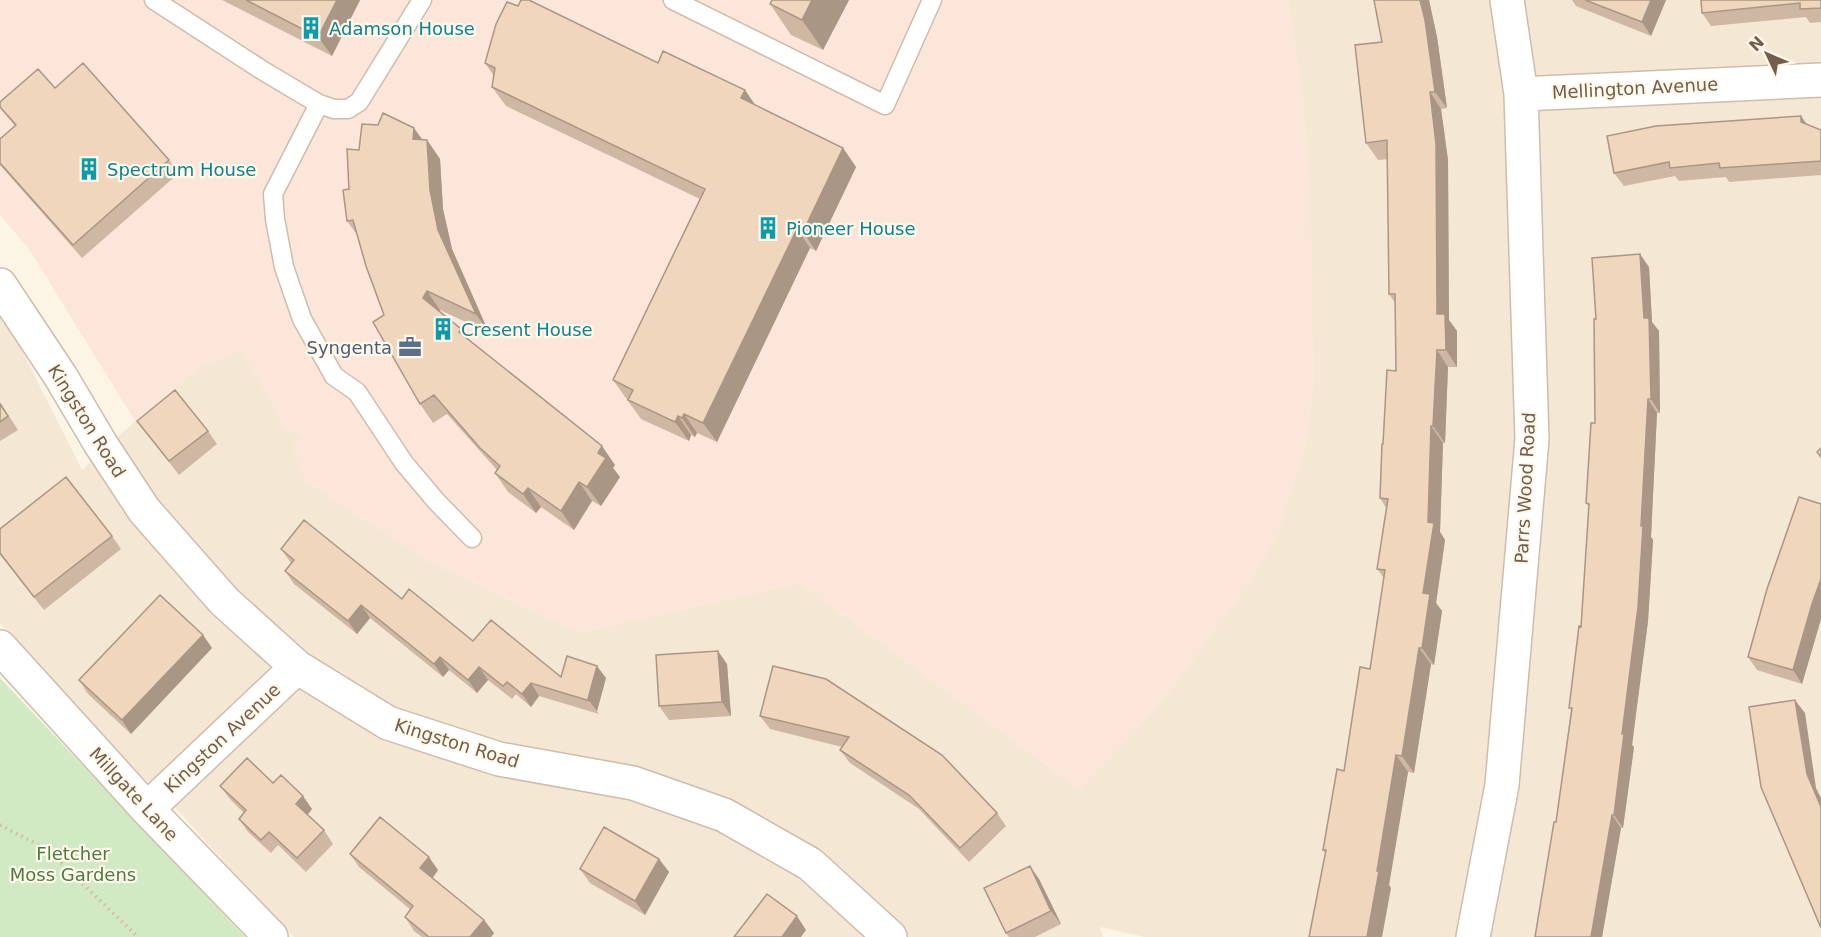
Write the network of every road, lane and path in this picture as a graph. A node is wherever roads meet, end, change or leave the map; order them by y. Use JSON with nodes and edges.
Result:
{"nodes":[{"id":1,"x":154,"y":0,"type":"edge"},
{"id":2,"x":422,"y":0,"type":"edge"},
{"id":3,"x":673,"y":0,"type":"edge"},
{"id":4,"x":932,"y":0,"type":"edge"},
{"id":5,"x":1507,"y":0,"type":"edge"},
{"id":6,"x":1821,"y":80,"type":"edge"},
{"id":7,"x":1521,"y":94,"type":"junction"},
{"id":8,"x":319,"y":104,"type":"junction"},
{"id":9,"x":0,"y":285,"type":"edge"},
{"id":10,"x":472,"y":538,"type":"dead end"},
{"id":11,"x":0,"y":647,"type":"edge"},
{"id":12,"x":297,"y":668,"type":"junction"},
{"id":13,"x":147,"y":809,"type":"junction"},
{"id":14,"x":0,"y":825,"type":"edge"},
{"id":15,"x":138,"y":937,"type":"edge"},
{"id":16,"x":271,"y":937,"type":"edge"},
{"id":17,"x":890,"y":937,"type":"edge"},
{"id":18,"x":1473,"y":937,"type":"edge"}],
"edges":[{"from":1,"to":8,"type":"lane"},
{"from":2,"to":8,"type":"lane"},
{"from":3,"to":4,"type":"lane"},
{"from":5,"to":7,"type":"street","name":"Parrs Wood Road"},
{"from":6,"to":7,"type":"street","name":"Mellington Avenue"},
{"from":7,"to":18,"type":"street","name":"Parrs Wood Road"},
{"from":8,"to":10,"type":"lane"},
{"from":9,"to":12,"type":"street","name":"Kingston Road"},
{"from":11,"to":13,"type":"street","name":"Millgate Lane"},
{"from":12,"to":13,"type":"street","name":"Kingston Avenue"},
{"from":12,"to":17,"type":"street","name":"Kingston Road"},
{"from":13,"to":16,"type":"street","name":"Millgate Lane"},
{"from":14,"to":15,"type":"path"}]}
